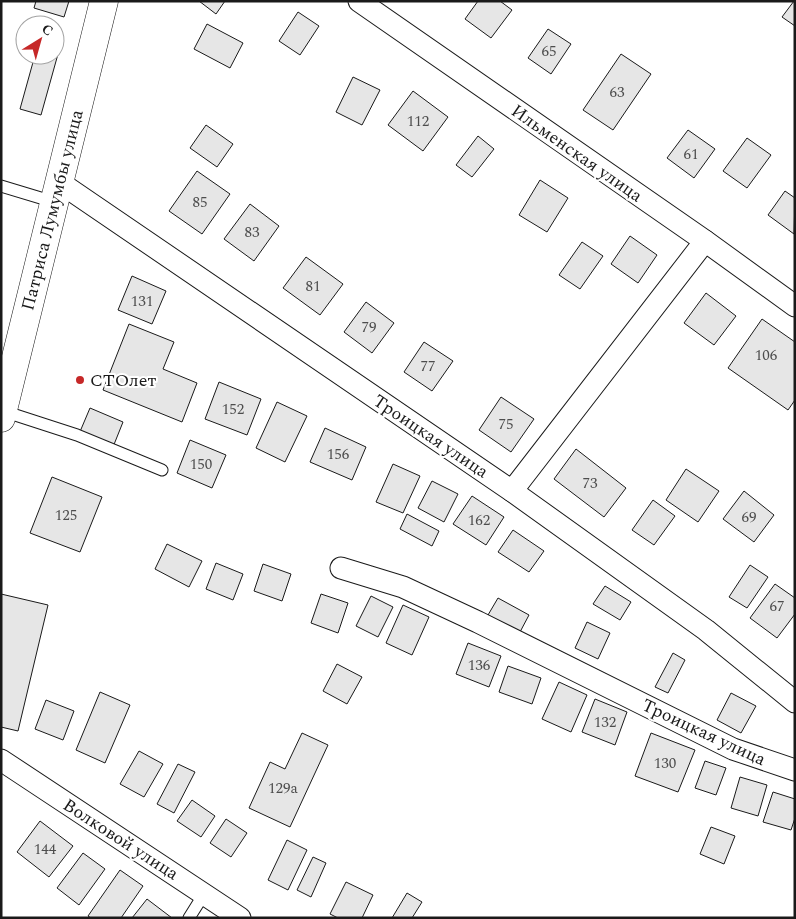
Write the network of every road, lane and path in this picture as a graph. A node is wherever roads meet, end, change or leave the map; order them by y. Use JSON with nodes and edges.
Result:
{"nodes":[{"id":1,"x":104,"y":1,"type":"edge"},
{"id":2,"x":359,"y":1,"type":"edge"},
{"id":3,"x":1,"y":186,"type":"edge"},
{"id":4,"x":56,"y":192,"type":"junction"},
{"id":5,"x":704,"y":241,"type":"junction"},
{"id":6,"x":795,"y":306,"type":"edge"},
{"id":7,"x":2,"y":415,"type":"edge"},
{"id":8,"x":162,"y":470,"type":"dead end"},
{"id":9,"x":512,"y":491,"type":"junction"},
{"id":10,"x":341,"y":568,"type":"dead end"},
{"id":11,"x":795,"y":702,"type":"edge"},
{"id":12,"x":1,"y":760,"type":"edge"},
{"id":13,"x":795,"y":770,"type":"edge"},
{"id":14,"x":204,"y":894,"type":"junction"},
{"id":15,"x":189,"y":918,"type":"edge"},
{"id":16,"x":240,"y":918,"type":"edge"}],
"edges":[{"from":1,"to":4,"type":"street","name":"Патриса Лумумбы улица"},
{"from":2,"to":5,"type":"street","name":"Ильменская улица"},
{"from":3,"to":4,"type":"lane"},
{"from":4,"to":7,"type":"street","name":"Патриса Лумумбы улица"},
{"from":4,"to":9,"type":"street","name":"Троицкая улица"},
{"from":5,"to":6,"type":"street","name":"Ильменская улица"},
{"from":5,"to":9,"type":"street"},
{"from":7,"to":8,"type":"lane"},
{"from":9,"to":11,"type":"street","name":"Троицкая улица"},
{"from":10,"to":13,"type":"street","name":"Троицкая улица"},
{"from":12,"to":14,"type":"street","name":"Волковой улица"},
{"from":14,"to":15,"type":"lane"},
{"from":14,"to":16,"type":"street","name":"Волковой улица"}]}
